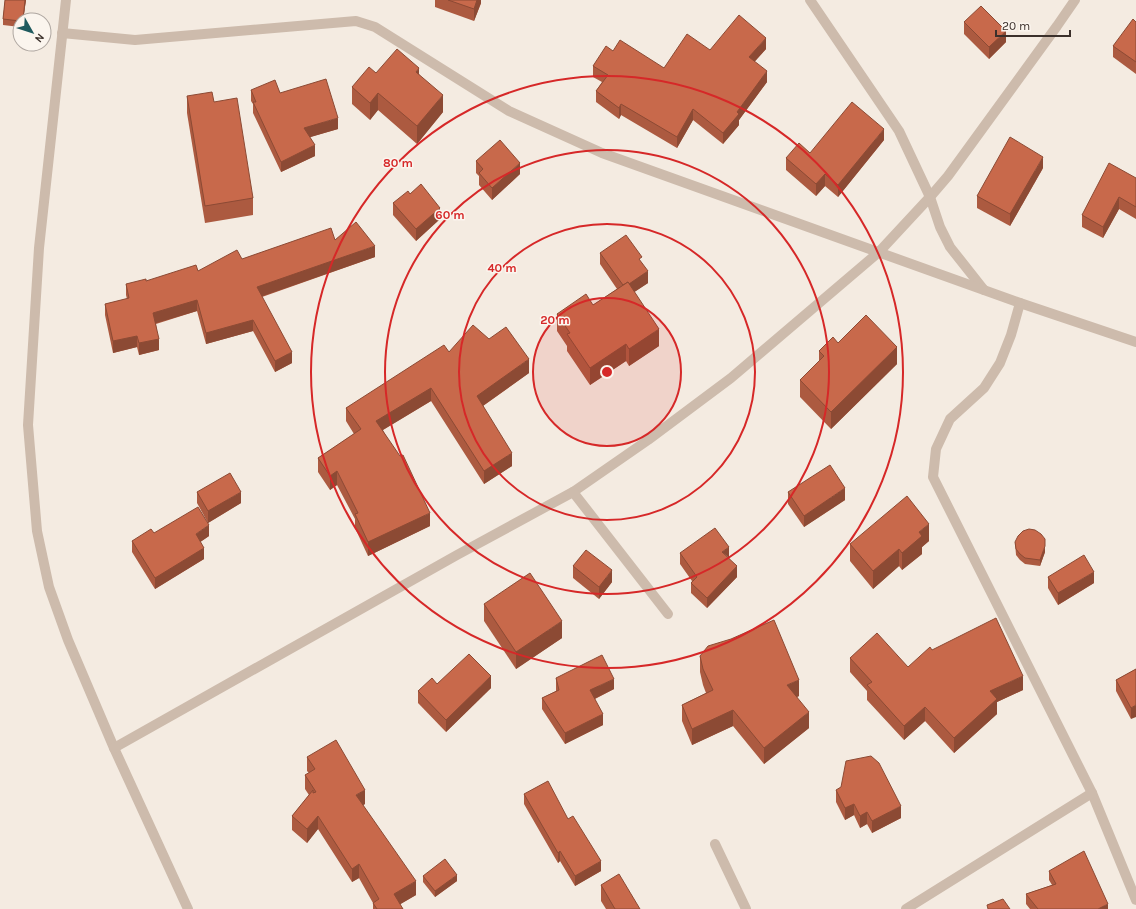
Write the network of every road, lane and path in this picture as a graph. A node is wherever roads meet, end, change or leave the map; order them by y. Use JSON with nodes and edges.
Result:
{"nodes":[{"id":1,"x":66,"y":0,"type":"edge"},
{"id":2,"x":810,"y":0,"type":"edge"},
{"id":3,"x":1075,"y":0,"type":"edge"},
{"id":4,"x":62,"y":33,"type":"junction"},
{"id":5,"x":930,"y":197,"type":"junction"},
{"id":6,"x":879,"y":252,"type":"junction"},
{"id":7,"x":984,"y":290,"type":"junction"},
{"id":8,"x":1020,"y":304,"type":"junction"},
{"id":9,"x":1136,"y":342,"type":"edge"},
{"id":10,"x":573,"y":492,"type":"junction"},
{"id":11,"x":668,"y":614,"type":"dead end"},
{"id":12,"x":114,"y":748,"type":"junction"},
{"id":13,"x":1092,"y":793,"type":"junction"},
{"id":14,"x":715,"y":844,"type":"dead end"},
{"id":15,"x":1136,"y":900,"type":"edge"},
{"id":16,"x":188,"y":909,"type":"edge"},
{"id":17,"x":746,"y":909,"type":"edge"},
{"id":18,"x":906,"y":909,"type":"edge"}],
"edges":[{"from":1,"to":4,"type":"street"},
{"from":2,"to":5,"type":"street"},
{"from":3,"to":5,"type":"street"},
{"from":4,"to":6,"type":"street"},
{"from":4,"to":12,"type":"street"},
{"from":5,"to":6,"type":"street"},
{"from":5,"to":7,"type":"street"},
{"from":6,"to":7,"type":"street"},
{"from":6,"to":10,"type":"street"},
{"from":7,"to":8,"type":"street"},
{"from":8,"to":9,"type":"street"},
{"from":8,"to":13,"type":"street"},
{"from":10,"to":11,"type":"street"},
{"from":10,"to":12,"type":"street"},
{"from":12,"to":16,"type":"street"},
{"from":13,"to":15,"type":"street"},
{"from":13,"to":18,"type":"street"},
{"from":14,"to":17,"type":"street"}]}
